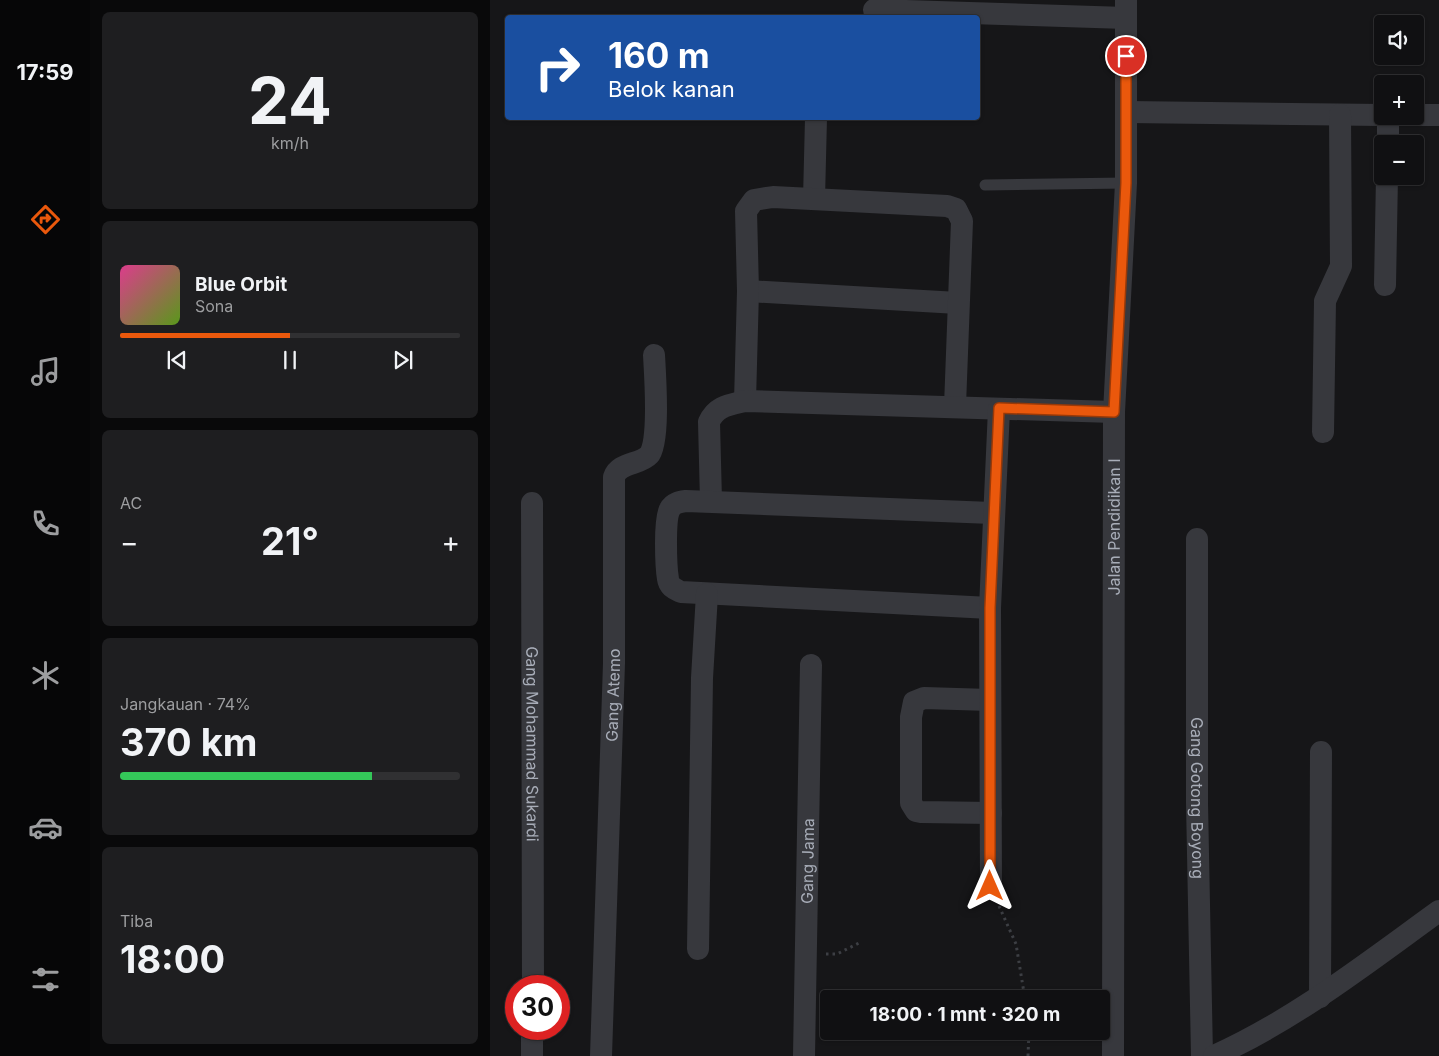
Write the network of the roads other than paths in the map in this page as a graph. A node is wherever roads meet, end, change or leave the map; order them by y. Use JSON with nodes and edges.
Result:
{"nodes":[{"id":1,"x":1126,"y":9,"type":"edge"},
{"id":2,"x":874,"y":10,"type":"dead end"},
{"id":3,"x":1127,"y":112,"type":"junction"},
{"id":4,"x":1340,"y":115,"type":"junction"},
{"id":5,"x":1374,"y":115,"type":"edge"},
{"id":6,"x":1424,"y":115,"type":"edge"},
{"id":7,"x":1439,"y":115,"type":"edge"},
{"id":8,"x":816,"y":120,"type":"edge"},
{"id":9,"x":1126,"y":183,"type":"junction"},
{"id":10,"x":985,"y":185,"type":"dead end"},
{"id":11,"x":1387,"y":185,"type":"edge"},
{"id":12,"x":814,"y":199,"type":"junction"},
{"id":13,"x":1385,"y":285,"type":"dead end"},
{"id":14,"x":748,"y":291,"type":"junction"},
{"id":15,"x":958,"y":303,"type":"junction"},
{"id":16,"x":654,"y":355,"type":"dead end"},
{"id":17,"x":745,"y":402,"type":"junction"},
{"id":18,"x":955,"y":406,"type":"junction"},
{"id":19,"x":999,"y":408,"type":"junction"},
{"id":20,"x":1114,"y":412,"type":"junction"},
{"id":21,"x":1323,"y":432,"type":"dead end"},
{"id":22,"x":711,"y":501,"type":"junction"},
{"id":23,"x":532,"y":503,"type":"dead end"},
{"id":24,"x":992,"y":513,"type":"junction"},
{"id":25,"x":1197,"y":539,"type":"dead end"},
{"id":26,"x":706,"y":594,"type":"junction"},
{"id":27,"x":990,"y":608,"type":"junction"},
{"id":28,"x":811,"y":665,"type":"dead end"},
{"id":29,"x":990,"y":700,"type":"junction"},
{"id":30,"x":1322,"y":752,"type":"dead end"},
{"id":31,"x":991,"y":812,"type":"junction"},
{"id":32,"x":992,"y":888,"type":"road end"},
{"id":33,"x":1439,"y":911,"type":"edge"},
{"id":34,"x":698,"y":949,"type":"dead end"},
{"id":35,"x":533,"y":975,"type":"edge"},
{"id":36,"x":1320,"y":997,"type":"junction"},
{"id":37,"x":532,"y":1040,"type":"edge"},
{"id":38,"x":532,"y":1056,"type":"edge"},
{"id":39,"x":601,"y":1056,"type":"edge"},
{"id":40,"x":804,"y":1056,"type":"edge"},
{"id":41,"x":1113,"y":1056,"type":"edge"},
{"id":42,"x":1202,"y":1056,"type":"edge"},
{"id":43,"x":1214,"y":1056,"type":"edge"}],
"edges":[{"from":1,"to":2,"type":"street"},
{"from":1,"to":3,"type":"street","name":"Jalan Pendidikan I"},
{"from":3,"to":4,"type":"street"},
{"from":3,"to":9,"type":"street","name":"Jalan Pendidikan I"},
{"from":4,"to":5,"type":"street"},
{"from":4,"to":21,"type":"street"},
{"from":6,"to":7,"type":"street"},
{"from":8,"to":12,"type":"street"},
{"from":9,"to":10,"type":"lane"},
{"from":9,"to":20,"type":"street","name":"Jalan Pendidikan I"},
{"from":11,"to":13,"type":"street"},
{"from":12,"to":14,"type":"street"},
{"from":12,"to":15,"type":"street"},
{"from":14,"to":15,"type":"street"},
{"from":14,"to":17,"type":"street"},
{"from":15,"to":18,"type":"street"},
{"from":16,"to":39,"type":"street","name":"Gang Atemo"},
{"from":17,"to":18,"type":"street"},
{"from":17,"to":22,"type":"street"},
{"from":18,"to":19,"type":"street"},
{"from":19,"to":20,"type":"street"},
{"from":19,"to":24,"type":"street"},
{"from":20,"to":41,"type":"street","name":"Jalan Pendidikan I"},
{"from":22,"to":24,"type":"street"},
{"from":22,"to":26,"type":"street"},
{"from":23,"to":35,"type":"street","name":"Gang Mohammad Sukardi"},
{"from":24,"to":27,"type":"street"},
{"from":25,"to":42,"type":"street","name":"Gang Gotong Boyong"},
{"from":26,"to":27,"type":"street"},
{"from":26,"to":34,"type":"street"},
{"from":27,"to":29,"type":"street"},
{"from":28,"to":40,"type":"street","name":"Gang Jama"},
{"from":29,"to":31,"type":"street"},
{"from":29,"to":31,"type":"street"},
{"from":30,"to":36,"type":"street"},
{"from":31,"to":32,"type":"street"},
{"from":33,"to":36,"type":"street"},
{"from":36,"to":43,"type":"street"},
{"from":37,"to":38,"type":"street"}]}
